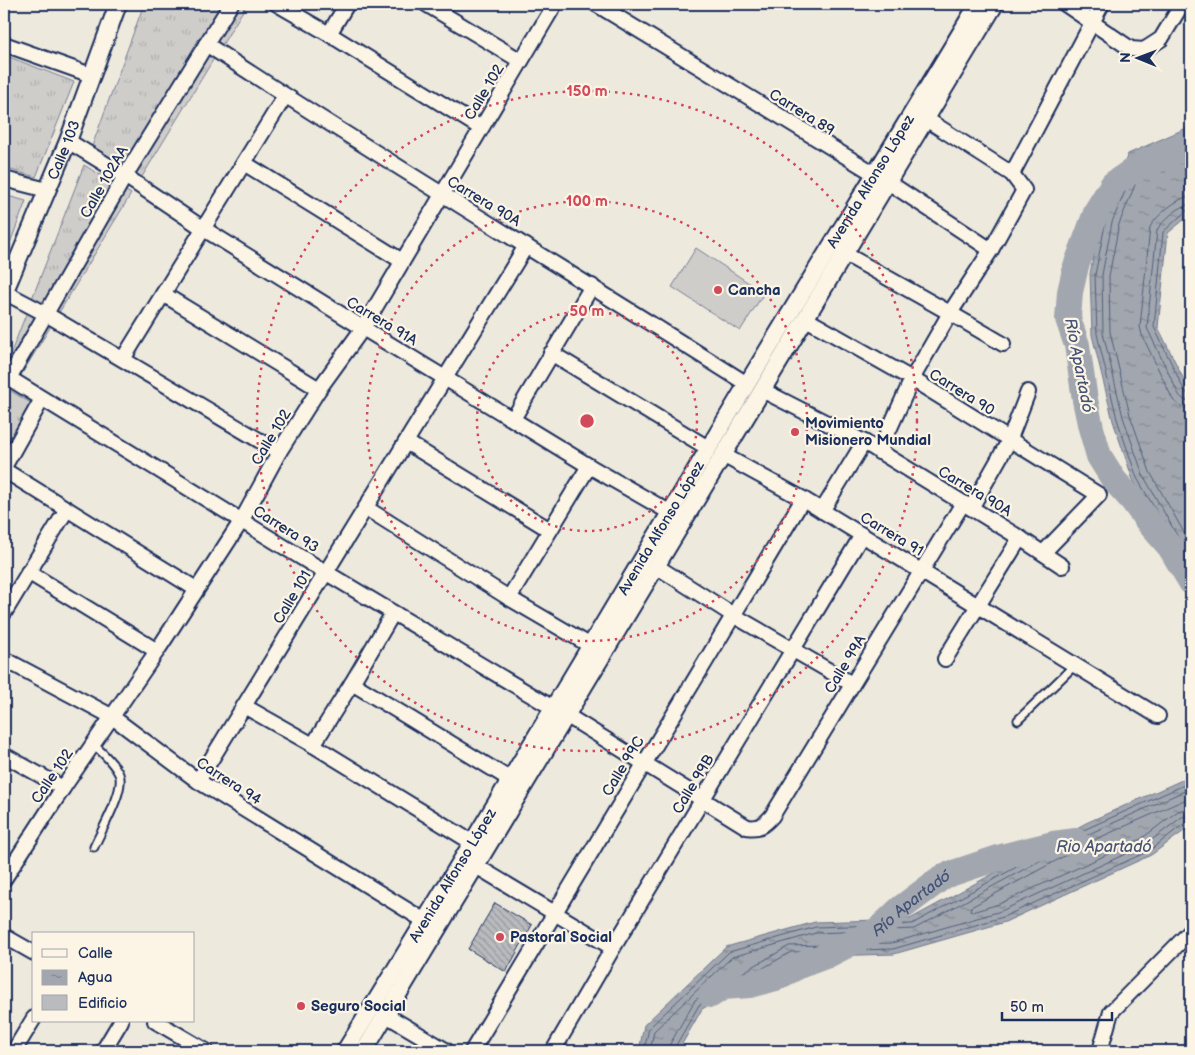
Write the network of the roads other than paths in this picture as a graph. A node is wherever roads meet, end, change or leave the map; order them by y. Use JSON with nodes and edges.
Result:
{"nodes":[{"id":1,"x":118,"y":4,"type":"edge"},
{"id":2,"x":231,"y":4,"type":"edge"},
{"id":3,"x":277,"y":4,"type":"edge"},
{"id":4,"x":346,"y":4,"type":"edge"},
{"id":5,"x":426,"y":4,"type":"edge"},
{"id":6,"x":555,"y":4,"type":"edge"},
{"id":7,"x":596,"y":4,"type":"edge"},
{"id":8,"x":978,"y":4,"type":"edge"},
{"id":9,"x":995,"y":4,"type":"edge"},
{"id":10,"x":1065,"y":4,"type":"edge"},
{"id":11,"x":1102,"y":4,"type":"edge"},
{"id":12,"x":1182,"y":4,"type":"edge"},
{"id":13,"x":1092,"y":21,"type":"junction"},
{"id":14,"x":329,"y":34,"type":"junction"},
{"id":15,"x":4,"y":44,"type":"edge"},
{"id":16,"x":206,"y":44,"type":"junction"},
{"id":17,"x":521,"y":62,"type":"junction"},
{"id":18,"x":91,"y":75,"type":"junction"},
{"id":19,"x":285,"y":96,"type":"junction"},
{"id":20,"x":926,"y":119,"type":"junction"},
{"id":21,"x":481,"y":128,"type":"junction"},
{"id":22,"x":68,"y":141,"type":"junction"},
{"id":23,"x":244,"y":163,"type":"junction"},
{"id":24,"x":1012,"y":174,"type":"junction"},
{"id":25,"x":125,"y":176,"type":"junction"},
{"id":26,"x":4,"y":179,"type":"edge"},
{"id":27,"x":882,"y":179,"type":"junction"},
{"id":28,"x":47,"y":190,"type":"junction"},
{"id":29,"x":442,"y":195,"type":"junction"},
{"id":30,"x":204,"y":229,"type":"junction"},
{"id":31,"x":526,"y":246,"type":"junction"},
{"id":32,"x":991,"y":250,"type":"junction"},
{"id":33,"x":845,"y":254,"type":"junction"},
{"id":34,"x":402,"y":261,"type":"junction"},
{"id":35,"x":592,"y":286,"type":"junction"},
{"id":36,"x":4,"y":293,"type":"edge"},
{"id":37,"x":164,"y":294,"type":"junction"},
{"id":38,"x":950,"y":313,"type":"junction"},
{"id":39,"x":46,"y":314,"type":"junction"},
{"id":40,"x":806,"y":319,"type":"junction"},
{"id":41,"x":363,"y":328,"type":"junction"},
{"id":42,"x":1003,"y":344,"type":"dead end"},
{"id":43,"x":552,"y":353,"type":"junction"},
{"id":44,"x":123,"y":359,"type":"junction"},
{"id":45,"x":6,"y":377,"type":"edge"},
{"id":46,"x":446,"y":378,"type":"junction"},
{"id":47,"x":912,"y":379,"type":"junction"},
{"id":48,"x":755,"y":387,"type":"junction"},
{"id":49,"x":319,"y":389,"type":"junction"},
{"id":50,"x":1028,"y":392,"type":"dead end"},
{"id":51,"x":42,"y":399,"type":"junction"},
{"id":52,"x":513,"y":419,"type":"junction"},
{"id":53,"x":1009,"y":441,"type":"junction"},
{"id":54,"x":406,"y":442,"type":"junction"},
{"id":55,"x":864,"y":442,"type":"junction"},
{"id":56,"x":708,"y":448,"type":"junction"},
{"id":57,"x":279,"y":452,"type":"junction"},
{"id":58,"x":879,"y":452,"type":"junction"},
{"id":59,"x":723,"y":455,"type":"junction"},
{"id":60,"x":589,"y":466,"type":"junction"},
{"id":61,"x":4,"y":468,"type":"edge"},
{"id":62,"x":803,"y":499,"type":"junction"},
{"id":63,"x":967,"y":505,"type":"junction"},
{"id":64,"x":366,"y":508,"type":"junction"},
{"id":65,"x":66,"y":509,"type":"junction"},
{"id":66,"x":822,"y":511,"type":"junction"},
{"id":67,"x":677,"y":517,"type":"junction"},
{"id":68,"x":242,"y":520,"type":"junction"},
{"id":69,"x":550,"y":530,"type":"junction"},
{"id":70,"x":862,"y":535,"type":"junction"},
{"id":71,"x":1020,"y":538,"type":"junction"},
{"id":72,"x":1042,"y":553,"type":"junction"},
{"id":73,"x":656,"y":566,"type":"junction"},
{"id":74,"x":1062,"y":566,"type":"dead end"},
{"id":75,"x":921,"y":571,"type":"junction"},
{"id":76,"x":28,"y":572,"type":"junction"},
{"id":77,"x":326,"y":572,"type":"junction"},
{"id":78,"x":196,"y":589,"type":"junction"},
{"id":79,"x":509,"y":598,"type":"junction"},
{"id":80,"x":978,"y":606,"type":"junction"},
{"id":81,"x":4,"y":613,"type":"edge"},
{"id":82,"x":393,"y":613,"type":"junction"},
{"id":83,"x":733,"y":615,"type":"junction"},
{"id":84,"x":591,"y":646,"type":"junction"},
{"id":85,"x":794,"y":650,"type":"junction"},
{"id":86,"x":157,"y":651,"type":"junction"},
{"id":87,"x":4,"y":659,"type":"edge"},
{"id":88,"x":945,"y":659,"type":"dead end"},
{"id":89,"x":1075,"y":665,"type":"junction"},
{"id":90,"x":352,"y":683,"type":"junction"},
{"id":91,"x":852,"y":684,"type":"junction"},
{"id":92,"x":244,"y":706,"type":"junction"},
{"id":93,"x":560,"y":711,"type":"junction"},
{"id":94,"x":111,"y":716,"type":"junction"},
{"id":95,"x":1158,"y":716,"type":"dead end"},
{"id":96,"x":1018,"y":720,"type":"dead end"},
{"id":97,"x":93,"y":744,"type":"junction"},
{"id":98,"x":313,"y":745,"type":"junction"},
{"id":99,"x":4,"y":755,"type":"edge"},
{"id":100,"x":643,"y":764,"type":"junction"},
{"id":101,"x":511,"y":780,"type":"junction"},
{"id":102,"x":198,"y":781,"type":"junction"},
{"id":103,"x":63,"y":788,"type":"junction"},
{"id":104,"x":702,"y":800,"type":"junction"},
{"id":105,"x":746,"y":827,"type":"joint"},
{"id":106,"x":473,"y":843,"type":"junction"},
{"id":107,"x":94,"y":847,"type":"dead end"},
{"id":108,"x":476,"y":866,"type":"junction"},
{"id":109,"x":4,"y":879,"type":"edge"},
{"id":110,"x":553,"y":913,"type":"junction"},
{"id":111,"x":432,"y":926,"type":"junction"},
{"id":112,"x":1191,"y":932,"type":"edge"},
{"id":113,"x":4,"y":936,"type":"edge"},
{"id":114,"x":613,"y":948,"type":"junction"},
{"id":115,"x":32,"y":952,"type":"edge"},
{"id":116,"x":386,"y":1015,"type":"junction"},
{"id":117,"x":32,"y":1021,"type":"edge"},
{"id":118,"x":120,"y":1022,"type":"edge"},
{"id":119,"x":157,"y":1022,"type":"edge"},
{"id":120,"x":14,"y":1051,"type":"edge"},
{"id":121,"x":102,"y":1051,"type":"edge"},
{"id":122,"x":206,"y":1051,"type":"edge"},
{"id":123,"x":345,"y":1051,"type":"edge"},
{"id":124,"x":364,"y":1051,"type":"edge"},
{"id":125,"x":447,"y":1051,"type":"edge"},
{"id":126,"x":472,"y":1051,"type":"edge"},
{"id":127,"x":553,"y":1051,"type":"edge"},
{"id":128,"x":1100,"y":1051,"type":"edge"}],
"edges":[{"from":1,"to":18,"type":"street","name":"Calle 103"},
{"from":2,"to":16,"type":"street","name":"Calle 102AA"},
{"from":3,"to":14,"type":"street"},
{"from":4,"to":14,"type":"street"},
{"from":5,"to":17,"type":"street"},
{"from":6,"to":17,"type":"street","name":"Calle 102"},
{"from":7,"to":27,"type":"street","name":"Carrera 89"},
{"from":8,"to":27,"type":"street","name":"Avenida Alfonso López"},
{"from":9,"to":20,"type":"street","name":"Avenida Alfonso López"},
{"from":10,"to":13,"type":"street"},
{"from":11,"to":13,"type":"street"},
{"from":12,"to":13,"type":"street"},
{"from":13,"to":24,"type":"street"},
{"from":14,"to":21,"type":"street"},
{"from":15,"to":18,"type":"street"},
{"from":16,"to":19,"type":"street","name":"Carrera 90A"},
{"from":16,"to":25,"type":"street","name":"Calle 102AA"},
{"from":17,"to":21,"type":"street","name":"Calle 102"},
{"from":18,"to":22,"type":"street","name":"Calle 103"},
{"from":19,"to":23,"type":"street"},
{"from":19,"to":29,"type":"street","name":"Carrera 90A"},
{"from":20,"to":24,"type":"street"},
{"from":20,"to":27,"type":"street","name":"Avenida Alfonso López"},
{"from":21,"to":29,"type":"street","name":"Calle 102"},
{"from":22,"to":25,"type":"street","name":"Carrera 91A"},
{"from":22,"to":28,"type":"street","name":"Calle 103"},
{"from":23,"to":30,"type":"street"},
{"from":23,"to":34,"type":"street"},
{"from":24,"to":32,"type":"street"},
{"from":25,"to":30,"type":"street","name":"Carrera 91A"},
{"from":25,"to":39,"type":"street","name":"Calle 102AA"},
{"from":26,"to":28,"type":"street"},
{"from":27,"to":32,"type":"street","name":"Carrera 89"},
{"from":27,"to":33,"type":"street","name":"Avenida Alfonso López"},
{"from":27,"to":48,"type":"street","name":"Avenida Alfonso López"},
{"from":28,"to":36,"type":"street","name":"Calle 103"},
{"from":29,"to":31,"type":"street","name":"Carrera 90A"},
{"from":29,"to":34,"type":"street","name":"Calle 102"},
{"from":30,"to":37,"type":"street"},
{"from":30,"to":41,"type":"street","name":"Carrera 91A"},
{"from":31,"to":35,"type":"street","name":"Carrera 90A"},
{"from":31,"to":46,"type":"street","name":"Calle 101"},
{"from":32,"to":38,"type":"street"},
{"from":33,"to":38,"type":"street"},
{"from":33,"to":40,"type":"street","name":"Avenida Alfonso López"},
{"from":34,"to":41,"type":"street","name":"Calle 102"},
{"from":35,"to":43,"type":"street"},
{"from":35,"to":48,"type":"street","name":"Carrera 90A"},
{"from":36,"to":39,"type":"street"},
{"from":37,"to":44,"type":"street"},
{"from":37,"to":49,"type":"street"},
{"from":38,"to":42,"type":"street"},
{"from":38,"to":47,"type":"street"},
{"from":39,"to":44,"type":"street"},
{"from":39,"to":45,"type":"street","name":"Calle 102AA"},
{"from":40,"to":47,"type":"street","name":"Carrera 90"},
{"from":40,"to":48,"type":"street","name":"Avenida Alfonso López"},
{"from":41,"to":46,"type":"street","name":"Carrera 91A"},
{"from":41,"to":49,"type":"street","name":"Calle 102"},
{"from":43,"to":52,"type":"street"},
{"from":43,"to":56,"type":"street"},
{"from":44,"to":57,"type":"street"},
{"from":45,"to":51,"type":"street","name":"Carrera 93"},
{"from":46,"to":52,"type":"street","name":"Carrera 91A"},
{"from":46,"to":54,"type":"street","name":"Calle 101"},
{"from":47,"to":53,"type":"street","name":"Carrera 90"},
{"from":47,"to":58,"type":"street"},
{"from":48,"to":55,"type":"street","name":"Carrera 90A"},
{"from":48,"to":56,"type":"street","name":"Avenida Alfonso López"},
{"from":48,"to":59,"type":"street","name":"Avenida Alfonso López"},
{"from":49,"to":57,"type":"street","name":"Calle 102"},
{"from":50,"to":53,"type":"street","name":"Calle 99A"},
{"from":51,"to":61,"type":"street"},
{"from":51,"to":68,"type":"street","name":"Carrera 93"},
{"from":52,"to":60,"type":"street","name":"Carrera 91A"},
{"from":53,"to":63,"type":"street","name":"Calle 99A"},
{"from":53,"to":72,"type":"street","name":"Carrera 90"},
{"from":54,"to":64,"type":"street","name":"Calle 101"},
{"from":54,"to":69,"type":"street"},
{"from":55,"to":58,"type":"street","name":"Carrera 90A"},
{"from":55,"to":66,"type":"street"},
{"from":56,"to":67,"type":"street","name":"Avenida Alfonso López"},
{"from":57,"to":68,"type":"street","name":"Calle 102"},
{"from":58,"to":63,"type":"street","name":"Carrera 90A"},
{"from":59,"to":62,"type":"street","name":"Carrera 91"},
{"from":59,"to":67,"type":"street","name":"Avenida Alfonso López"},
{"from":60,"to":67,"type":"street","name":"Carrera 91A"},
{"from":60,"to":69,"type":"street"},
{"from":61,"to":65,"type":"street"},
{"from":62,"to":66,"type":"street","name":"Carrera 91"},
{"from":62,"to":83,"type":"street","name":"Calle 99C"},
{"from":63,"to":71,"type":"street","name":"Carrera 90A"},
{"from":63,"to":75,"type":"street","name":"Calle 99A"},
{"from":64,"to":77,"type":"street","name":"Calle 101"},
{"from":64,"to":79,"type":"street"},
{"from":65,"to":76,"type":"street"},
{"from":65,"to":78,"type":"street"},
{"from":66,"to":70,"type":"street","name":"Carrera 91"},
{"from":67,"to":73,"type":"street","name":"Avenida Alfonso López"},
{"from":67,"to":84,"type":"street","name":"Avenida Alfonso López"},
{"from":68,"to":77,"type":"street","name":"Carrera 93"},
{"from":68,"to":78,"type":"street","name":"Calle 102"},
{"from":69,"to":79,"type":"street"},
{"from":70,"to":75,"type":"street","name":"Carrera 91"},
{"from":70,"to":85,"type":"street","name":"Calle 99B"},
{"from":71,"to":72,"type":"street","name":"Carrera 90A"},
{"from":71,"to":80,"type":"street"},
{"from":72,"to":74,"type":"street","name":"Carrera 90A"},
{"from":73,"to":83,"type":"street"},
{"from":73,"to":93,"type":"street","name":"Avenida Alfonso López"},
{"from":75,"to":80,"type":"street","name":"Carrera 91"},
{"from":75,"to":91,"type":"street","name":"Calle 99A"},
{"from":76,"to":81,"type":"street"},
{"from":76,"to":86,"type":"street"},
{"from":77,"to":82,"type":"street","name":"Carrera 93"},
{"from":77,"to":92,"type":"street","name":"Calle 101"},
{"from":78,"to":86,"type":"street","name":"Calle 102"},
{"from":79,"to":84,"type":"street"},
{"from":80,"to":88,"type":"street"},
{"from":80,"to":89,"type":"street","name":"Carrera 91"},
{"from":82,"to":90,"type":"street"},
{"from":82,"to":93,"type":"street","name":"Carrera 93"},
{"from":83,"to":85,"type":"street"},
{"from":83,"to":100,"type":"street","name":"Calle 99C"},
{"from":84,"to":93,"type":"street","name":"Avenida Alfonso López"},
{"from":85,"to":91,"type":"street"},
{"from":85,"to":104,"type":"street","name":"Calle 99B"},
{"from":86,"to":94,"type":"street","name":"Calle 102"},
{"from":87,"to":94,"type":"street","name":"Carrera 94"},
{"from":89,"to":95,"type":"street","name":"Carrera 91"},
{"from":89,"to":96,"type":"lane"},
{"from":90,"to":98,"type":"street"},
{"from":90,"to":101,"type":"street"},
{"from":91,"to":105,"type":"street","name":"Calle 99A"},
{"from":92,"to":98,"type":"street"},
{"from":92,"to":102,"type":"street","name":"Calle 101"},
{"from":93,"to":100,"type":"street","name":"Carrera 93"},
{"from":93,"to":101,"type":"street","name":"Avenida Alfonso López"},
{"from":93,"to":108,"type":"street","name":"Avenida Alfonso López"},
{"from":94,"to":97,"type":"street","name":"Calle 102"},
{"from":94,"to":102,"type":"street","name":"Carrera 94"},
{"from":97,"to":103,"type":"street","name":"Calle 102"},
{"from":97,"to":107,"type":"lane"},
{"from":98,"to":106,"type":"street"},
{"from":99,"to":103,"type":"street"},
{"from":100,"to":104,"type":"street","name":"Carrera 93"},
{"from":100,"to":110,"type":"street","name":"Calle 99C"},
{"from":101,"to":106,"type":"street","name":"Avenida Alfonso López"},
{"from":102,"to":111,"type":"street","name":"Carrera 94"},
{"from":103,"to":109,"type":"street","name":"Calle 102"},
{"from":104,"to":105,"type":"street","name":"Carrera 93"},
{"from":104,"to":114,"type":"street","name":"Calle 99B"},
{"from":106,"to":111,"type":"street","name":"Avenida Alfonso López"},
{"from":108,"to":110,"type":"street"},
{"from":108,"to":111,"type":"street","name":"Avenida Alfonso López"},
{"from":110,"to":114,"type":"street"},
{"from":110,"to":126,"type":"street","name":"Calle 99C"},
{"from":111,"to":116,"type":"street","name":"Avenida Alfonso López"},
{"from":111,"to":123,"type":"street","name":"Avenida Alfonso López"},
{"from":112,"to":128,"type":"street"},
{"from":113,"to":115,"type":"street"},
{"from":114,"to":127,"type":"street","name":"Calle 99B"},
{"from":116,"to":124,"type":"street","name":"Avenida Alfonso López"},
{"from":116,"to":125,"type":"street"},
{"from":117,"to":120,"type":"street"},
{"from":118,"to":121,"type":"street"},
{"from":119,"to":122,"type":"street"}]}
